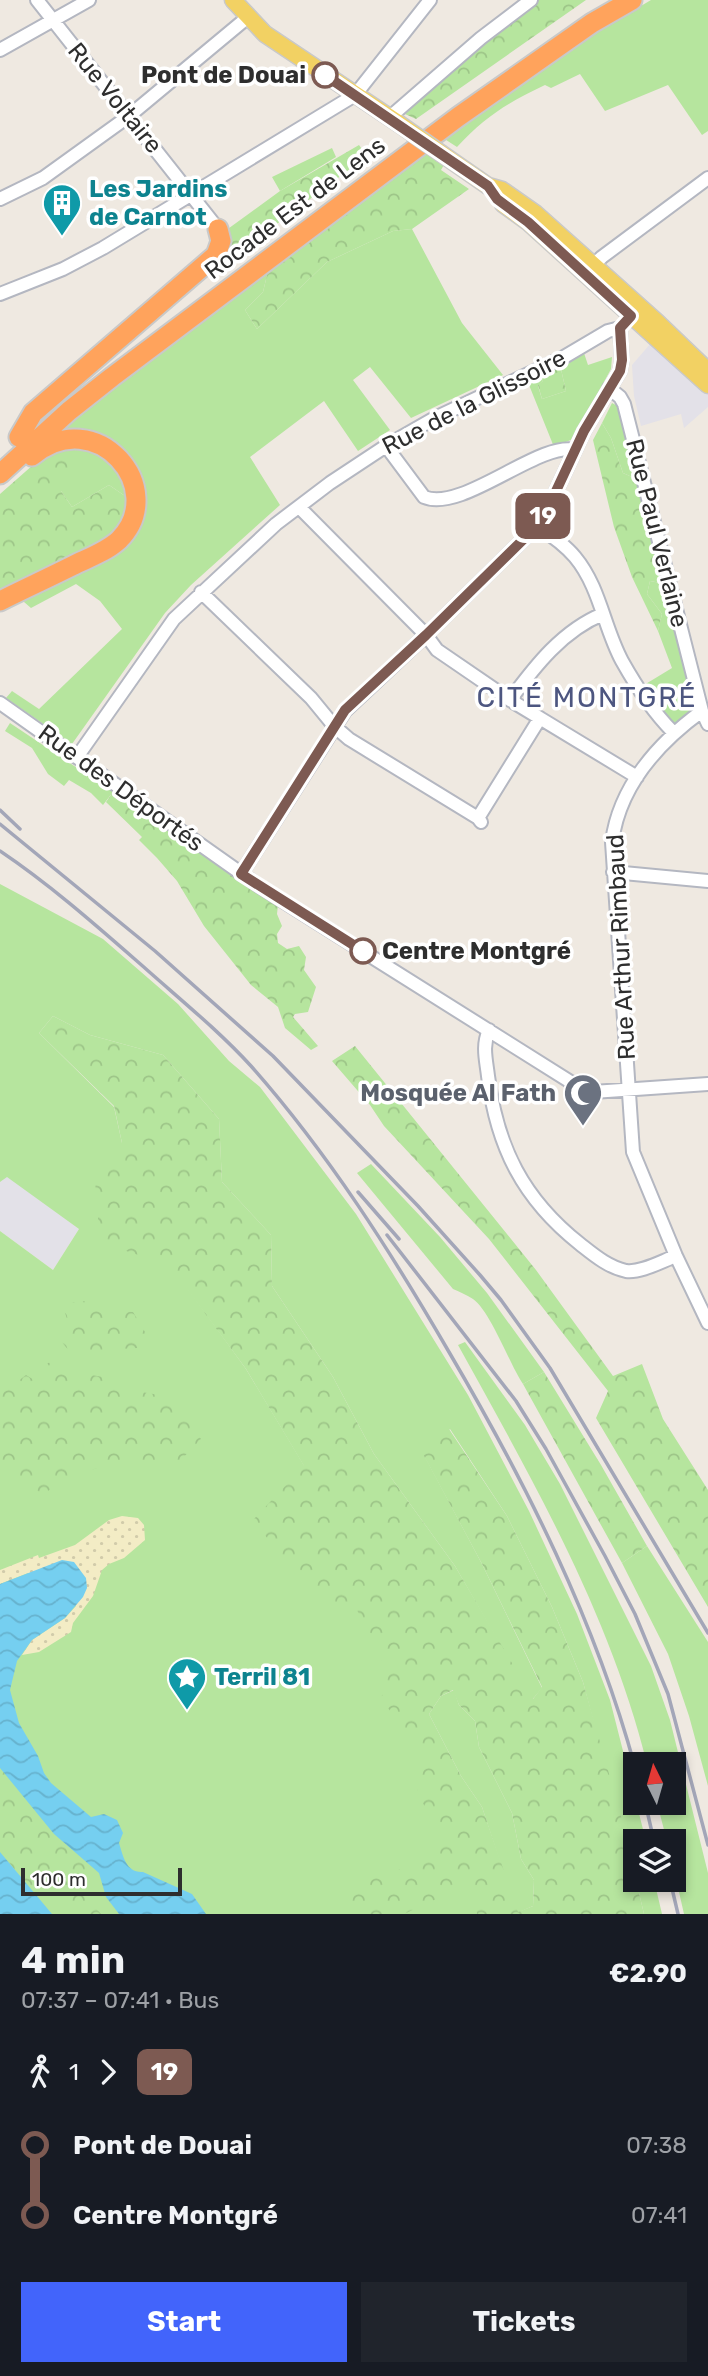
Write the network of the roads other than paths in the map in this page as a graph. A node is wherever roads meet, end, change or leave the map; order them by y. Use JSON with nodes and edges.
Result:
{"nodes":[{"id":1,"x":37,"y":0,"type":"edge"},
{"id":2,"x":89,"y":0,"type":"edge"},
{"id":3,"x":233,"y":0,"type":"edge"},
{"id":4,"x":430,"y":0,"type":"edge"},
{"id":5,"x":531,"y":0,"type":"edge"},
{"id":6,"x":606,"y":0,"type":"edge"},
{"id":7,"x":632,"y":0,"type":"edge"},
{"id":8,"x":248,"y":17,"type":"junction"},
{"id":9,"x":52,"y":21,"type":"junction"},
{"id":10,"x":0,"y":50,"type":"edge"},
{"id":11,"x":355,"y":95,"type":"junction"},
{"id":12,"x":129,"y":116,"type":"junction"},
{"id":13,"x":394,"y":120,"type":"junction"},
{"id":14,"x":708,"y":178,"type":"edge"},
{"id":15,"x":192,"y":194,"type":"junction"},
{"id":16,"x":0,"y":200,"type":"edge"},
{"id":17,"x":218,"y":229,"type":"joint"},
{"id":18,"x":589,"y":269,"type":"junction"},
{"id":19,"x":0,"y":294,"type":"edge"},
{"id":20,"x":630,"y":317,"type":"junction"},
{"id":21,"x":708,"y":371,"type":"edge"},
{"id":22,"x":708,"y":386,"type":"edge"},
{"id":23,"x":609,"y":388,"type":"junction"},
{"id":24,"x":19,"y":438,"type":"junction"},
{"id":25,"x":387,"y":446,"type":"junction"},
{"id":26,"x":575,"y":450,"type":"junction"},
{"id":27,"x":0,"y":455,"type":"edge"},
{"id":28,"x":0,"y":474,"type":"edge"},
{"id":29,"x":0,"y":480,"type":"edge"},
{"id":30,"x":299,"y":507,"type":"junction"},
{"id":31,"x":537,"y":526,"type":"junction"},
{"id":32,"x":201,"y":592,"type":"junction"},
{"id":33,"x":0,"y":601,"type":"edge"},
{"id":34,"x":603,"y":614,"type":"junction"},
{"id":35,"x":426,"y":635,"type":"junction"},
{"id":36,"x":510,"y":700,"type":"junction"},
{"id":37,"x":0,"y":703,"type":"edge"},
{"id":38,"x":702,"y":711,"type":"junction"},
{"id":39,"x":540,"y":718,"type":"junction"},
{"id":40,"x":708,"y":724,"type":"edge"},
{"id":41,"x":334,"y":726,"type":"junction"},
{"id":42,"x":673,"y":732,"type":"junction"},
{"id":43,"x":77,"y":757,"type":"junction"},
{"id":44,"x":637,"y":777,"type":"junction"},
{"id":45,"x":613,"y":872,"type":"junction"},
{"id":46,"x":241,"y":874,"type":"junction"},
{"id":47,"x":708,"y":881,"type":"edge"},
{"id":48,"x":489,"y":1030,"type":"junction"},
{"id":49,"x":708,"y":1084,"type":"edge"},
{"id":50,"x":628,"y":1090,"type":"junction"},
{"id":51,"x":676,"y":1256,"type":"junction"},
{"id":52,"x":708,"y":1323,"type":"edge"}],
"edges":[{"from":1,"to":9,"type":"street","name":"Rue Voltaire"},
{"from":2,"to":9,"type":"street"},
{"from":3,"to":8,"type":"main road"},
{"from":4,"to":11,"type":"street"},
{"from":5,"to":13,"type":"street"},
{"from":6,"to":24,"type":"highway","name":"Rocade Est de Lens"},
{"from":7,"to":28,"type":"highway","name":"Rocade Est de Lens"},
{"from":8,"to":11,"type":"main road"},
{"from":8,"to":12,"type":"street"},
{"from":9,"to":10,"type":"street"},
{"from":9,"to":12,"type":"street","name":"Rue Voltaire"},
{"from":11,"to":13,"type":"main road"},
{"from":11,"to":15,"type":"street"},
{"from":12,"to":15,"type":"street","name":"Rue Voltaire"},
{"from":12,"to":16,"type":"street"},
{"from":13,"to":18,"type":"main road","bridge":true},
{"from":14,"to":18,"type":"street"},
{"from":15,"to":17,"type":"street","name":"Rue Voltaire"},
{"from":15,"to":19,"type":"street"},
{"from":17,"to":24,"type":"highway"},
{"from":18,"to":20,"type":"main road"},
{"from":20,"to":21,"type":"main road"},
{"from":20,"to":22,"type":"main road"},
{"from":20,"to":23,"type":"street"},
{"from":20,"to":25,"type":"street","name":"Rue de la Glissoire"},
{"from":23,"to":26,"type":"street"},
{"from":23,"to":38,"type":"street","name":"Rue Paul Verlaine"},
{"from":24,"to":27,"type":"highway","name":"Rocade Est de Lens"},
{"from":25,"to":26,"type":"street"},
{"from":25,"to":30,"type":"street","name":"Rue de la Glissoire"},
{"from":26,"to":31,"type":"street"},
{"from":29,"to":33,"type":"highway"},
{"from":30,"to":32,"type":"street","name":"Rue de la Glissoire"},
{"from":30,"to":35,"type":"street"},
{"from":31,"to":34,"type":"street"},
{"from":31,"to":35,"type":"street"},
{"from":32,"to":41,"type":"street"},
{"from":32,"to":43,"type":"street","name":"Rue de la Glissoire"},
{"from":34,"to":36,"type":"street"},
{"from":34,"to":42,"type":"street"},
{"from":35,"to":36,"type":"street"},
{"from":35,"to":41,"type":"street"},
{"from":36,"to":39,"type":"street"},
{"from":37,"to":43,"type":"street","name":"Rue des Déportés"},
{"from":38,"to":40,"type":"street","name":"Rue Paul Verlaine"},
{"from":38,"to":42,"type":"street","name":"Rue Arthur Rimbaud"},
{"from":39,"to":41,"type":"street"},
{"from":39,"to":44,"type":"street"},
{"from":41,"to":46,"type":"street"},
{"from":42,"to":44,"type":"street","name":"Rue Arthur Rimbaud"},
{"from":43,"to":46,"type":"street","name":"Rue des Déportés"},
{"from":44,"to":45,"type":"street","name":"Rue Arthur Rimbaud"},
{"from":45,"to":47,"type":"street"},
{"from":45,"to":50,"type":"street","name":"Rue Arthur Rimbaud"},
{"from":46,"to":48,"type":"street","name":"Rue des Déportés"},
{"from":48,"to":50,"type":"street","name":"Rue des Déportés"},
{"from":48,"to":51,"type":"street"},
{"from":49,"to":50,"type":"street","name":"Rue des Déportés"},
{"from":50,"to":51,"type":"street","name":"Rue Arthur Rimbaud"},
{"from":51,"to":52,"type":"street","name":"Rue Arthur Rimbaud"}]}
